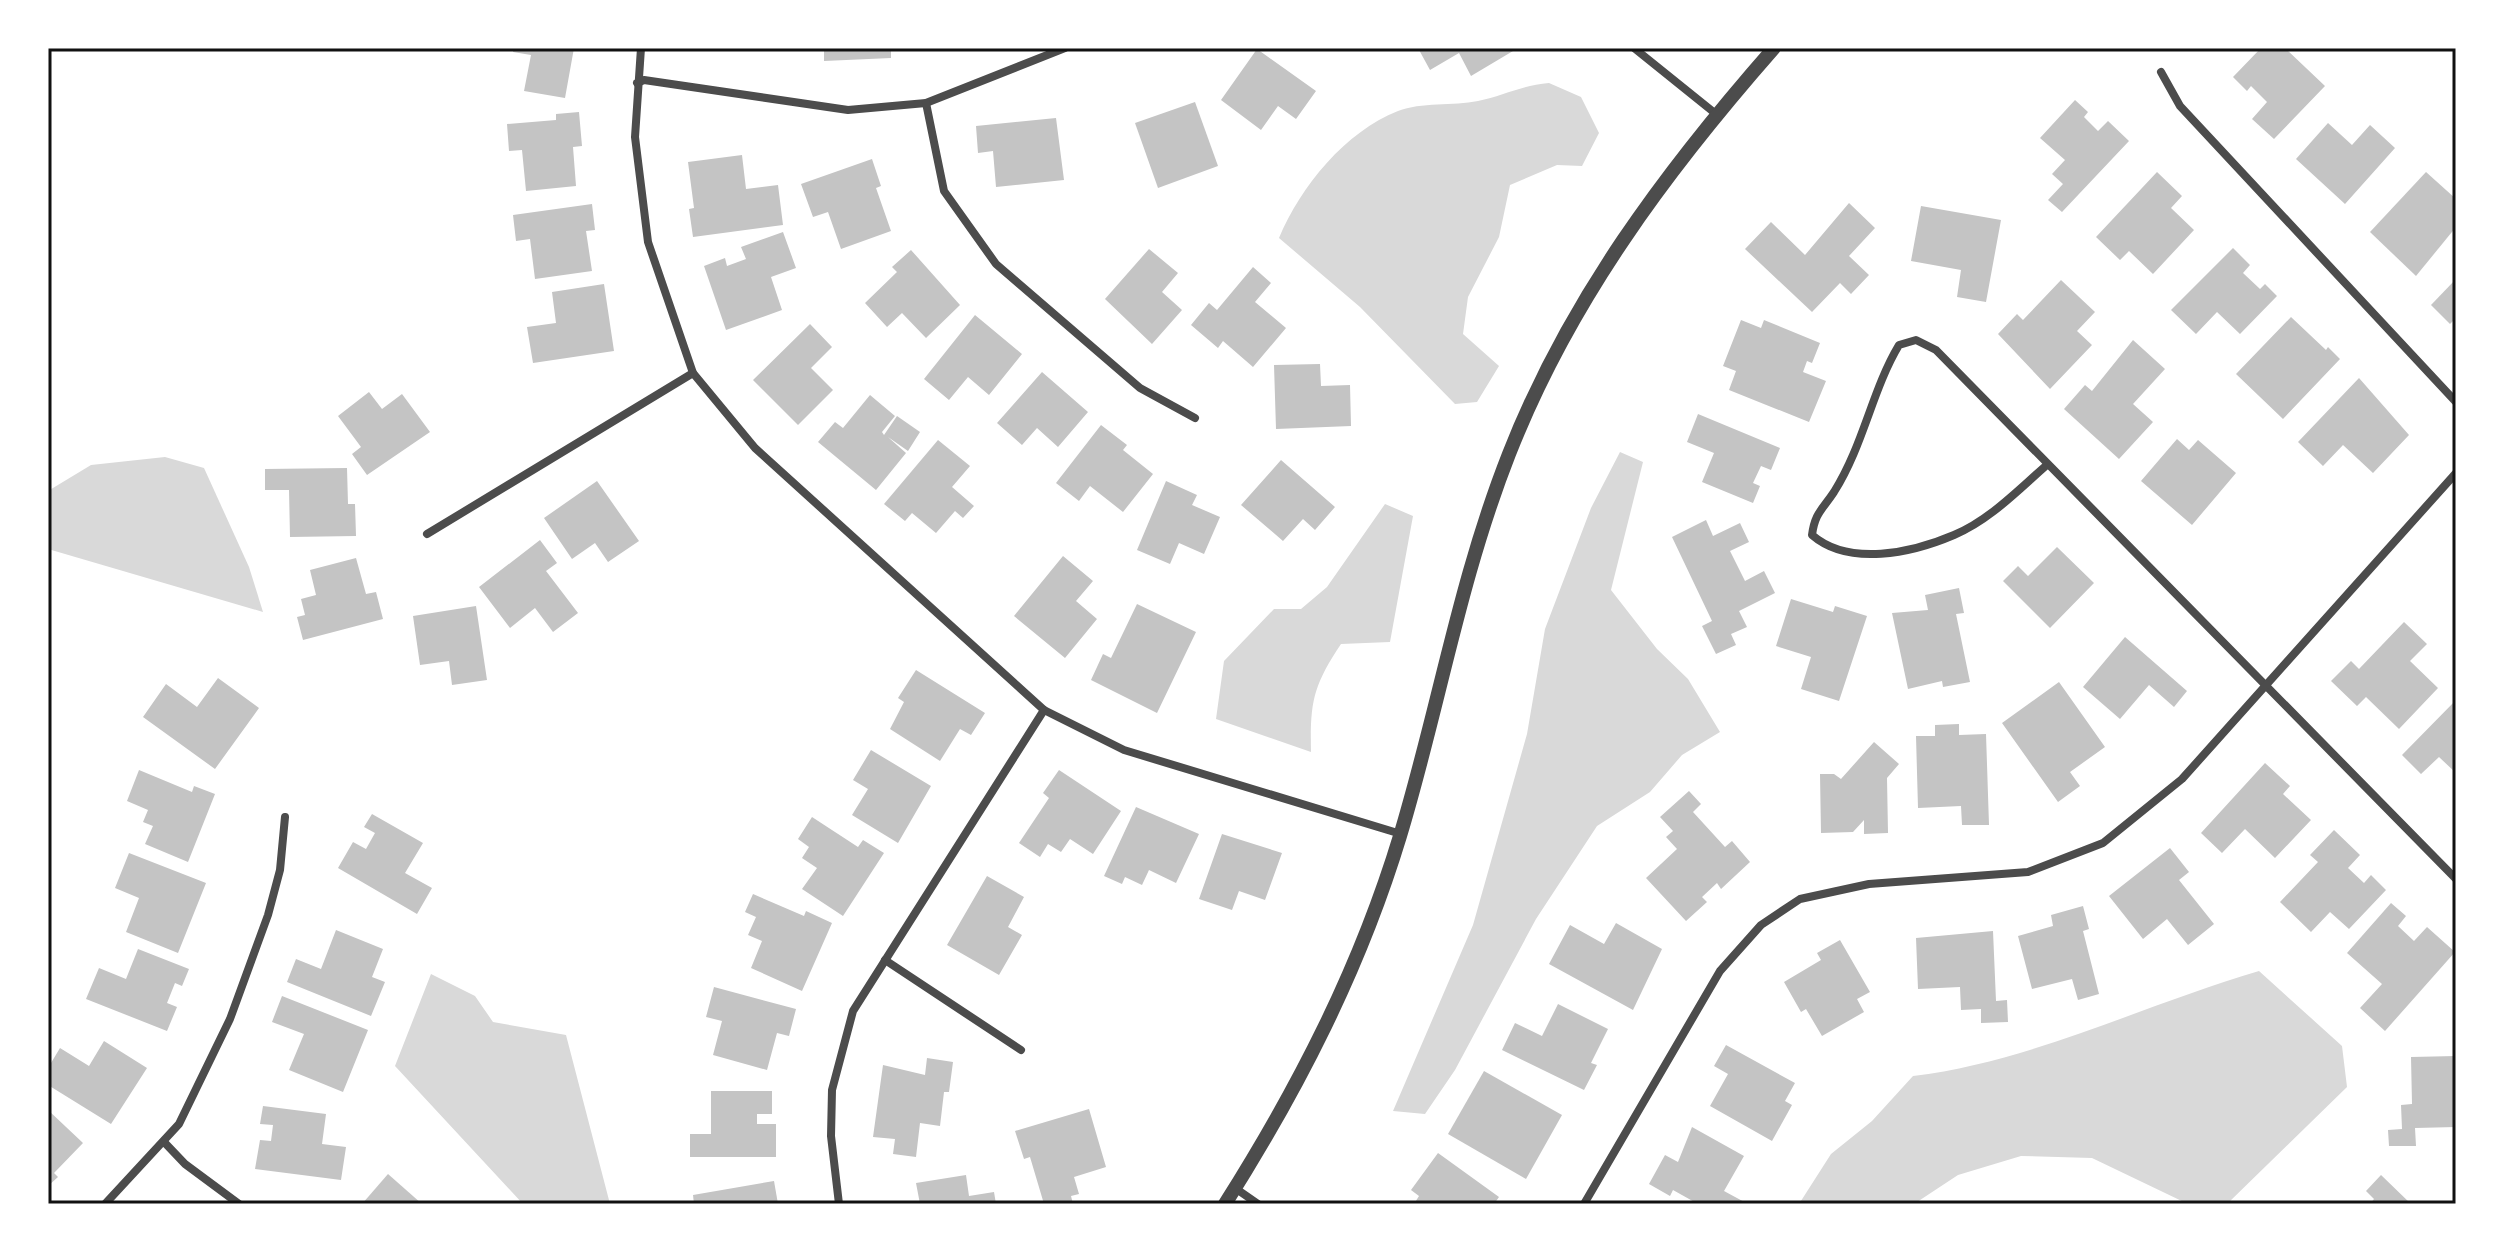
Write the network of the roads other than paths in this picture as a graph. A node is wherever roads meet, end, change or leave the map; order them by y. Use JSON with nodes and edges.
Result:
{"nodes":[{"id":1,"x":641,"y":48,"type":"edge"},
{"id":2,"x":1065,"y":48,"type":"edge"},
{"id":3,"x":1634,"y":48,"type":"edge"},
{"id":4,"x":1774,"y":48,"type":"edge"},
{"id":5,"x":2161,"y":72,"type":"dead end"},
{"id":6,"x":637,"y":83,"type":"junction"},
{"id":7,"x":926,"y":103,"type":"junction"},
{"id":8,"x":1716,"y":114,"type":"junction"},
{"id":9,"x":693,"y":373,"type":"junction"},
{"id":10,"x":2456,"y":402,"type":"edge"},
{"id":11,"x":1195,"y":418,"type":"dead end"},
{"id":12,"x":2048,"y":464,"type":"junction"},
{"id":13,"x":2456,"y":473,"type":"edge"},
{"id":14,"x":427,"y":534,"type":"dead end"},
{"id":15,"x":2266,"y":683,"type":"junction"},
{"id":16,"x":1044,"y":710,"type":"junction"},
{"id":17,"x":285,"y":817,"type":"dead end"},
{"id":18,"x":1401,"y":834,"type":"junction"},
{"id":19,"x":2456,"y":879,"type":"edge"},
{"id":20,"x":885,"y":960,"type":"junction"},
{"id":21,"x":1021,"y":1050,"type":"dead end"},
{"id":22,"x":165,"y":1143,"type":"junction"},
{"id":23,"x":1235,"y":1188,"type":"junction"},
{"id":24,"x":105,"y":1204,"type":"edge"},
{"id":25,"x":239,"y":1204,"type":"edge"},
{"id":26,"x":839,"y":1204,"type":"edge"},
{"id":27,"x":1225,"y":1204,"type":"edge"},
{"id":28,"x":1258,"y":1204,"type":"edge"},
{"id":29,"x":1584,"y":1204,"type":"edge"}],
"edges":[{"from":1,"to":6,"type":"street"},
{"from":2,"to":7,"type":"street"},
{"from":3,"to":8,"type":"street"},
{"from":4,"to":8,"type":"street"},
{"from":5,"to":10,"type":"street"},
{"from":6,"to":7,"type":"street"},
{"from":6,"to":9,"type":"street"},
{"from":7,"to":11,"type":"street"},
{"from":8,"to":18,"type":"street"},
{"from":9,"to":14,"type":"street"},
{"from":9,"to":16,"type":"street"},
{"from":12,"to":12,"type":"street"},
{"from":12,"to":15,"type":"street"},
{"from":13,"to":15,"type":"street"},
{"from":15,"to":19,"type":"street"},
{"from":15,"to":29,"type":"street"},
{"from":16,"to":18,"type":"street"},
{"from":16,"to":20,"type":"street"},
{"from":17,"to":22,"type":"street"},
{"from":18,"to":23,"type":"street"},
{"from":20,"to":21,"type":"street"},
{"from":20,"to":26,"type":"street"},
{"from":22,"to":24,"type":"street"},
{"from":22,"to":25,"type":"street"},
{"from":23,"to":27,"type":"street"},
{"from":23,"to":28,"type":"street"}]}
